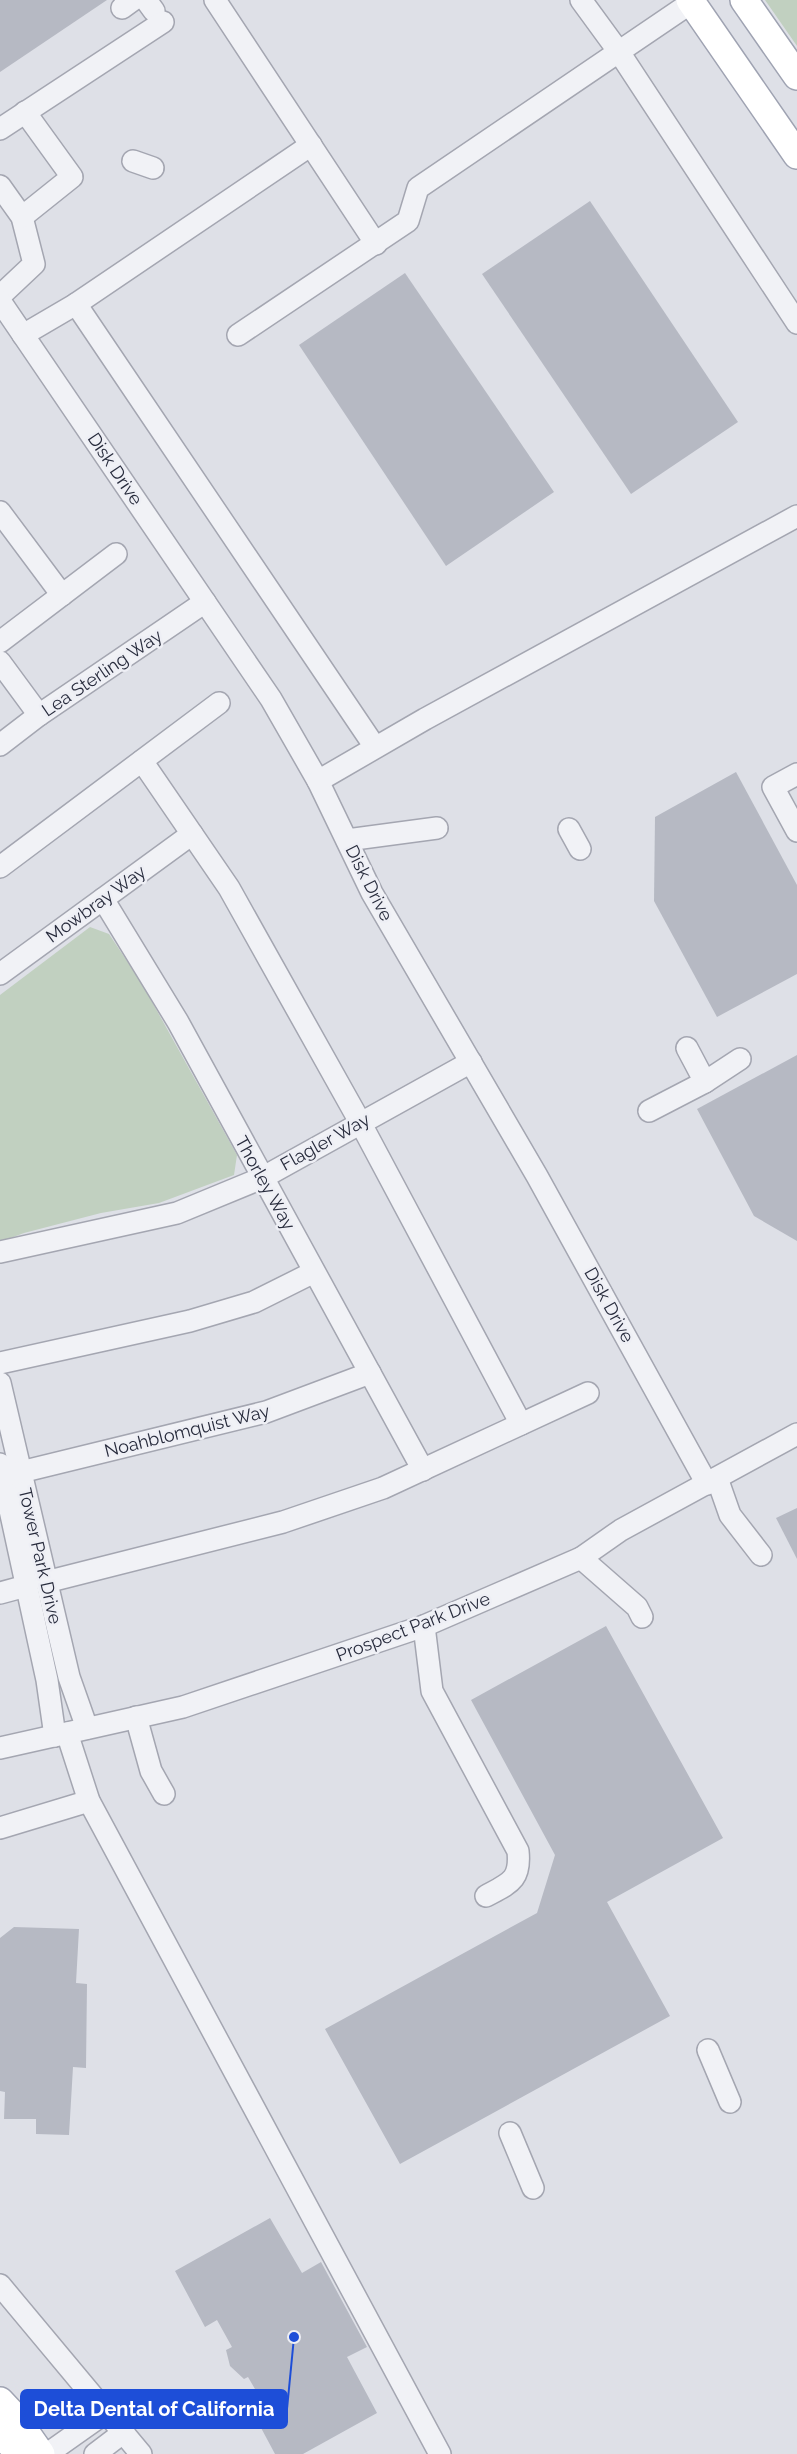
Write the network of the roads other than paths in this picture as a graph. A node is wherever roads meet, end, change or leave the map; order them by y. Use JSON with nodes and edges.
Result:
{"nodes":[{"id":1,"x":215,"y":0,"type":"edge"},
{"id":2,"x":582,"y":0,"type":"edge"},
{"id":3,"x":744,"y":0,"type":"edge"},
{"id":4,"x":691,"y":1,"type":"edge"},
{"id":5,"x":154,"y":11,"type":"edge"},
{"id":6,"x":619,"y":52,"type":"junction"},
{"id":7,"x":797,"y":76,"type":"edge"},
{"id":8,"x":25,"y":112,"type":"junction"},
{"id":9,"x":0,"y":129,"type":"edge"},
{"id":10,"x":311,"y":146,"type":"junction"},
{"id":11,"x":797,"y":155,"type":"edge"},
{"id":12,"x":0,"y":186,"type":"edge"},
{"id":13,"x":22,"y":217,"type":"junction"},
{"id":14,"x":376,"y":244,"type":"junction"},
{"id":15,"x":0,"y":296,"type":"edge"},
{"id":16,"x":0,"y":302,"type":"edge"},
{"id":17,"x":76,"y":304,"type":"junction"},
{"id":18,"x":797,"y":323,"type":"edge"},
{"id":19,"x":23,"y":335,"type":"junction"},
{"id":20,"x":238,"y":336,"type":"dead end"},
{"id":21,"x":0,"y":512,"type":"edge"},
{"id":22,"x":797,"y":516,"type":"edge"},
{"id":23,"x":116,"y":555,"type":"dead end"},
{"id":24,"x":62,"y":595,"type":"junction"},
{"id":25,"x":206,"y":602,"type":"junction"},
{"id":26,"x":0,"y":642,"type":"edge"},
{"id":27,"x":0,"y":662,"type":"edge"},
{"id":28,"x":219,"y":703,"type":"dead end"},
{"id":29,"x":39,"y":716,"type":"junction"},
{"id":30,"x":0,"y":745,"type":"edge"},
{"id":31,"x":375,"y":747,"type":"junction"},
{"id":32,"x":142,"y":761,"type":"junction"},
{"id":33,"x":797,"y":774,"type":"edge"},
{"id":34,"x":318,"y":781,"type":"junction"},
{"id":35,"x":437,"y":828,"type":"dead end"},
{"id":36,"x":569,"y":830,"type":"dead end"},
{"id":37,"x":797,"y":831,"type":"edge"},
{"id":38,"x":192,"y":834,"type":"junction"},
{"id":39,"x":347,"y":840,"type":"junction"},
{"id":40,"x":580,"y":849,"type":"dead end"},
{"id":41,"x":0,"y":867,"type":"edge"},
{"id":42,"x":103,"y":899,"type":"junction"},
{"id":43,"x":0,"y":974,"type":"edge"},
{"id":44,"x":687,"y":1048,"type":"dead end"},
{"id":45,"x":740,"y":1059,"type":"dead end"},
{"id":46,"x":471,"y":1062,"type":"junction"},
{"id":47,"x":705,"y":1082,"type":"junction"},
{"id":48,"x":650,"y":1111,"type":"dead end"},
{"id":49,"x":360,"y":1122,"type":"junction"},
{"id":50,"x":262,"y":1178,"type":"junction"},
{"id":51,"x":0,"y":1252,"type":"edge"},
{"id":52,"x":314,"y":1272,"type":"junction"},
{"id":53,"x":0,"y":1363,"type":"edge"},
{"id":54,"x":370,"y":1373,"type":"junction"},
{"id":55,"x":0,"y":1383,"type":"edge"},
{"id":56,"x":588,"y":1393,"type":"dead end"},
{"id":57,"x":520,"y":1424,"type":"junction"},
{"id":58,"x":797,"y":1434,"type":"edge"},
{"id":59,"x":423,"y":1470,"type":"junction"},
{"id":60,"x":6,"y":1472,"type":"edge"},
{"id":61,"x":712,"y":1481,"type":"junction"},
{"id":62,"x":761,"y":1555,"type":"dead end"},
{"id":63,"x":581,"y":1558,"type":"junction"},
{"id":64,"x":36,"y":1584,"type":"junction"},
{"id":65,"x":0,"y":1593,"type":"edge"},
{"id":66,"x":642,"y":1617,"type":"dead end"},
{"id":67,"x":424,"y":1626,"type":"junction"},
{"id":68,"x":136,"y":1718,"type":"junction"},
{"id":69,"x":69,"y":1732,"type":"junction"},
{"id":70,"x":0,"y":1748,"type":"edge"},
{"id":71,"x":164,"y":1794,"type":"dead end"},
{"id":72,"x":89,"y":1801,"type":"junction"},
{"id":73,"x":0,"y":1828,"type":"edge"},
{"id":74,"x":486,"y":1896,"type":"dead end"},
{"id":75,"x":708,"y":2050,"type":"dead end"},
{"id":76,"x":730,"y":2102,"type":"dead end"},
{"id":77,"x":510,"y":2133,"type":"dead end"},
{"id":78,"x":533,"y":2188,"type":"dead end"},
{"id":79,"x":0,"y":2285,"type":"edge"},
{"id":80,"x":0,"y":2401,"type":"edge"},
{"id":81,"x":108,"y":2411,"type":"junction"},
{"id":82,"x":0,"y":2432,"type":"edge"},
{"id":83,"x":124,"y":2432,"type":"junction"},
{"id":84,"x":19,"y":2454,"type":"edge"},
{"id":85,"x":41,"y":2454,"type":"edge"},
{"id":86,"x":47,"y":2454,"type":"edge"},
{"id":87,"x":95,"y":2454,"type":"edge"},
{"id":88,"x":141,"y":2454,"type":"edge"},
{"id":89,"x":440,"y":2454,"type":"edge"}],
"edges":[{"from":1,"to":10,"type":"street"},
{"from":2,"to":6,"type":"street"},
{"from":3,"to":7,"type":"main road"},
{"from":4,"to":6,"type":"street"},
{"from":4,"to":11,"type":"main road"},
{"from":5,"to":8,"type":"street"},
{"from":6,"to":14,"type":"street"},
{"from":6,"to":18,"type":"street"},
{"from":8,"to":9,"type":"street"},
{"from":8,"to":13,"type":"street"},
{"from":10,"to":14,"type":"street"},
{"from":10,"to":17,"type":"street"},
{"from":12,"to":13,"type":"street"},
{"from":13,"to":15,"type":"street"},
{"from":14,"to":20,"type":"street"},
{"from":16,"to":19,"type":"street","name":"Disk Drive"},
{"from":17,"to":19,"type":"street"},
{"from":17,"to":31,"type":"street"},
{"from":19,"to":25,"type":"street","name":"Disk Drive"},
{"from":21,"to":24,"type":"street"},
{"from":22,"to":31,"type":"street"},
{"from":23,"to":24,"type":"street"},
{"from":24,"to":26,"type":"street"},
{"from":25,"to":29,"type":"street","name":"Lea Sterling Way"},
{"from":25,"to":34,"type":"street","name":"Disk Drive"},
{"from":27,"to":29,"type":"street"},
{"from":28,"to":32,"type":"street"},
{"from":29,"to":30,"type":"street","name":"Lea Sterling Way"},
{"from":31,"to":34,"type":"street"},
{"from":32,"to":38,"type":"street"},
{"from":32,"to":41,"type":"street"},
{"from":33,"to":37,"type":"street"},
{"from":34,"to":39,"type":"street","name":"Disk Drive"},
{"from":35,"to":39,"type":"street"},
{"from":36,"to":40,"type":"street"},
{"from":38,"to":42,"type":"street","name":"Mowbray Way"},
{"from":38,"to":49,"type":"street"},
{"from":39,"to":46,"type":"street","name":"Disk Drive"},
{"from":42,"to":43,"type":"street","name":"Mowbray Way"},
{"from":42,"to":50,"type":"street","name":"Thorley Way"},
{"from":44,"to":47,"type":"street"},
{"from":45,"to":47,"type":"street"},
{"from":46,"to":49,"type":"street","name":"Flagler Way"},
{"from":46,"to":61,"type":"street","name":"Disk Drive"},
{"from":47,"to":48,"type":"street"},
{"from":49,"to":50,"type":"street","name":"Flagler Way"},
{"from":49,"to":57,"type":"street"},
{"from":50,"to":51,"type":"street","name":"Flagler Way"},
{"from":50,"to":52,"type":"street","name":"Thorley Way"},
{"from":52,"to":53,"type":"street"},
{"from":52,"to":54,"type":"street","name":"Thorley Way"},
{"from":54,"to":59,"type":"street","name":"Thorley Way"},
{"from":54,"to":60,"type":"street","name":"Noahblomquist Way"},
{"from":55,"to":60,"type":"street","name":"Tower Park Drive"},
{"from":56,"to":57,"type":"street"},
{"from":57,"to":59,"type":"street"},
{"from":58,"to":61,"type":"street","name":"Prospect Park Drive"},
{"from":59,"to":64,"type":"street"},
{"from":60,"to":64,"type":"street","name":"Tower Park Drive"},
{"from":61,"to":62,"type":"street","name":"Disk Drive"},
{"from":61,"to":63,"type":"street","name":"Prospect Park Drive"},
{"from":63,"to":66,"type":"street"},
{"from":63,"to":67,"type":"street","name":"Prospect Park Drive"},
{"from":64,"to":65,"type":"street"},
{"from":64,"to":69,"type":"street","name":"Tower Park Drive"},
{"from":64,"to":69,"type":"street","name":"Tower Park Drive"},
{"from":67,"to":68,"type":"street","name":"Prospect Park Drive"},
{"from":67,"to":74,"type":"street"},
{"from":68,"to":69,"type":"street","name":"Prospect Park Drive"},
{"from":68,"to":71,"type":"street"},
{"from":69,"to":70,"type":"street","name":"Prospect Park Drive"},
{"from":69,"to":72,"type":"street"},
{"from":72,"to":73,"type":"street"},
{"from":72,"to":89,"type":"street"},
{"from":75,"to":76,"type":"street"},
{"from":77,"to":78,"type":"street"},
{"from":79,"to":81,"type":"street"},
{"from":80,"to":85,"type":"main road"},
{"from":81,"to":83,"type":"street"},
{"from":81,"to":86,"type":"street"},
{"from":82,"to":84,"type":"main road"},
{"from":83,"to":87,"type":"street"},
{"from":83,"to":88,"type":"street"}]}
